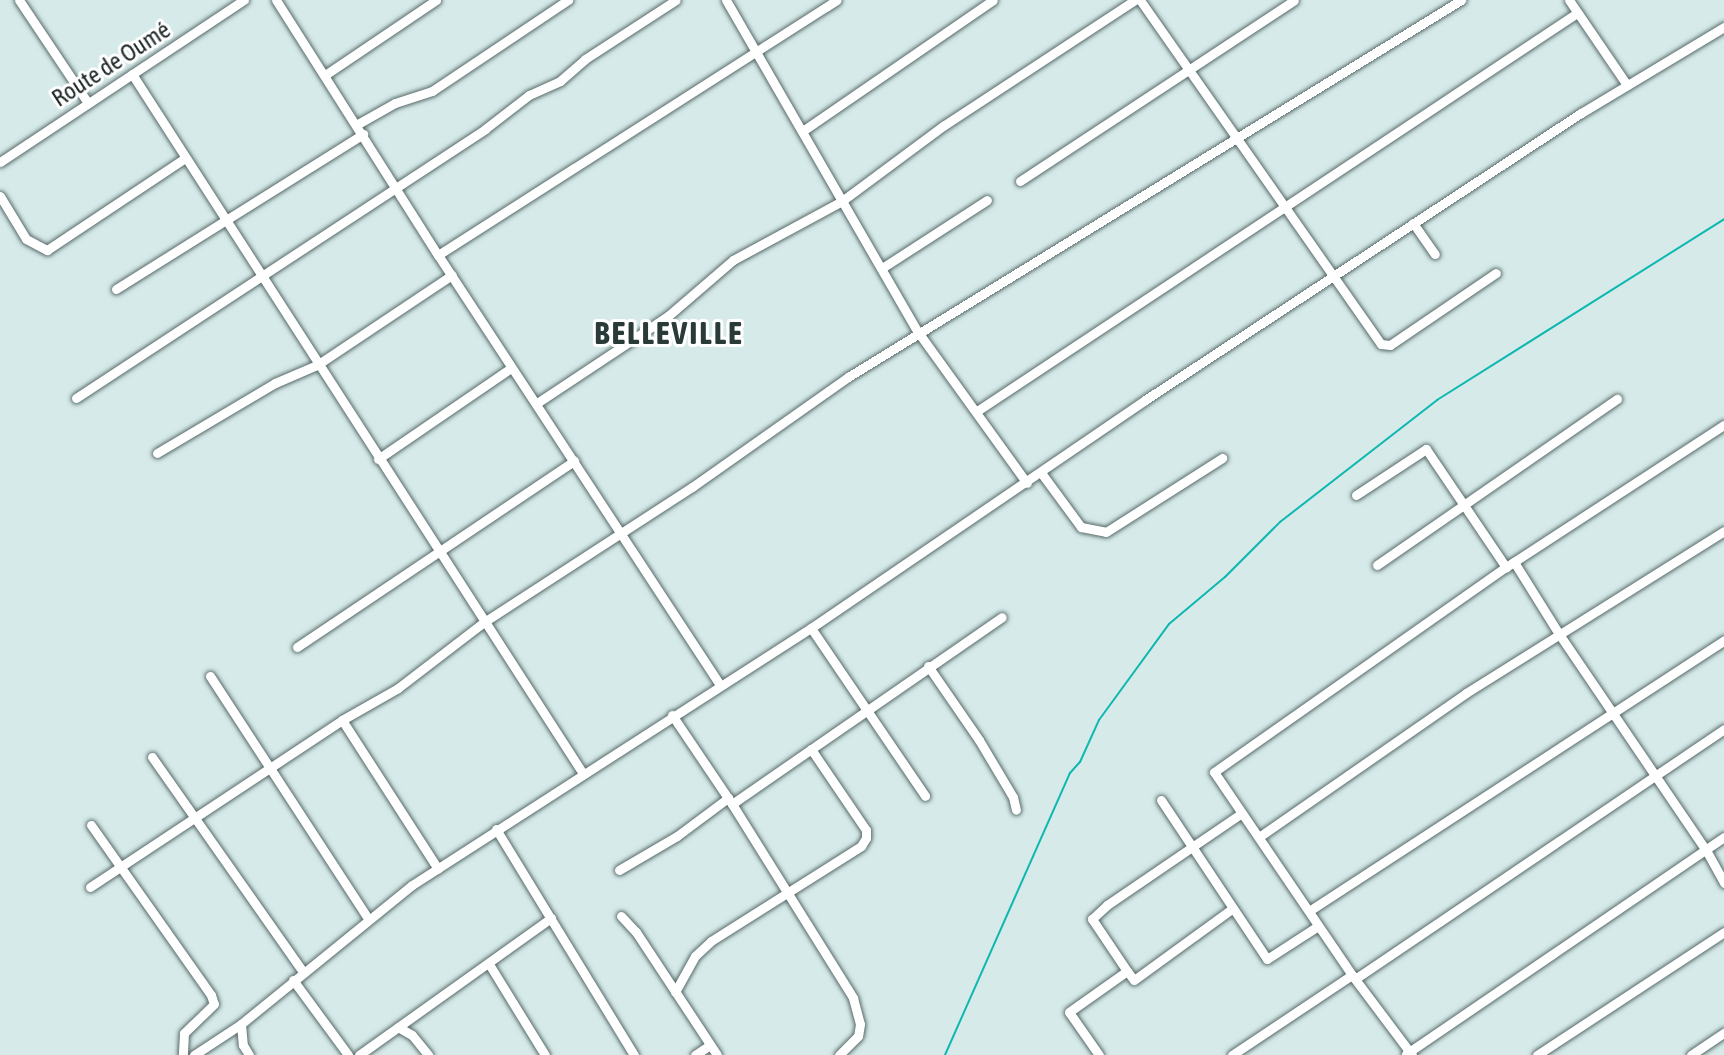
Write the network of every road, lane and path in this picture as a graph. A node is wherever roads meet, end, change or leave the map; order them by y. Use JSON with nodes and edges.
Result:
{"nodes":[{"id":1,"x":19,"y":0,"type":"edge"},
{"id":2,"x":244,"y":0,"type":"edge"},
{"id":3,"x":276,"y":0,"type":"edge"},
{"id":4,"x":436,"y":0,"type":"edge"},
{"id":5,"x":568,"y":0,"type":"edge"},
{"id":6,"x":676,"y":0,"type":"edge"},
{"id":7,"x":726,"y":0,"type":"edge"},
{"id":8,"x":836,"y":0,"type":"edge"},
{"id":9,"x":993,"y":0,"type":"edge"},
{"id":10,"x":1138,"y":0,"type":"edge"},
{"id":11,"x":1294,"y":0,"type":"edge"},
{"id":12,"x":1461,"y":0,"type":"edge"},
{"id":13,"x":1569,"y":0,"type":"edge"},
{"id":14,"x":1577,"y":13,"type":"junction"},
{"id":15,"x":1724,"y":27,"type":"edge"},
{"id":16,"x":755,"y":52,"type":"junction"},
{"id":17,"x":1190,"y":66,"type":"junction"},
{"id":18,"x":132,"y":74,"type":"junction"},
{"id":19,"x":325,"y":75,"type":"junction"},
{"id":20,"x":1627,"y":85,"type":"junction"},
{"id":21,"x":88,"y":103,"type":"junction"},
{"id":22,"x":356,"y":125,"type":"junction"},
{"id":23,"x":804,"y":130,"type":"junction"},
{"id":24,"x":363,"y":134,"type":"junction"},
{"id":25,"x":1239,"y":140,"type":"junction"},
{"id":26,"x":185,"y":158,"type":"junction"},
{"id":27,"x":0,"y":162,"type":"edge"},
{"id":28,"x":1020,"y":181,"type":"dead end"},
{"id":29,"x":397,"y":185,"type":"junction"},
{"id":30,"x":0,"y":196,"type":"edge"},
{"id":31,"x":987,"y":200,"type":"dead end"},
{"id":32,"x":842,"y":201,"type":"junction"},
{"id":33,"x":1287,"y":206,"type":"junction"},
{"id":34,"x":225,"y":219,"type":"junction"},
{"id":35,"x":1413,"y":223,"type":"junction"},
{"id":36,"x":1435,"y":254,"type":"dead end"},
{"id":37,"x":438,"y":255,"type":"junction"},
{"id":38,"x":882,"y":268,"type":"junction"},
{"id":39,"x":1496,"y":273,"type":"dead end"},
{"id":40,"x":259,"y":275,"type":"junction"},
{"id":41,"x":452,"y":275,"type":"junction"},
{"id":42,"x":1335,"y":275,"type":"junction"},
{"id":43,"x":116,"y":289,"type":"dead end"},
{"id":44,"x":918,"y":332,"type":"junction"},
{"id":45,"x":317,"y":365,"type":"junction"},
{"id":46,"x":511,"y":368,"type":"junction"},
{"id":47,"x":76,"y":398,"type":"dead end"},
{"id":48,"x":1617,"y":399,"type":"dead end"},
{"id":49,"x":537,"y":403,"type":"junction"},
{"id":50,"x":977,"y":411,"type":"junction"},
{"id":51,"x":1724,"y":425,"type":"edge"},
{"id":52,"x":157,"y":453,"type":"dead end"},
{"id":53,"x":1222,"y":458,"type":"dead end"},
{"id":54,"x":378,"y":459,"type":"junction"},
{"id":55,"x":574,"y":461,"type":"junction"},
{"id":56,"x":1042,"y":474,"type":"junction"},
{"id":57,"x":1027,"y":483,"type":"junction"},
{"id":58,"x":1356,"y":495,"type":"dead end"},
{"id":59,"x":1465,"y":505,"type":"junction"},
{"id":60,"x":620,"y":531,"type":"junction"},
{"id":61,"x":1724,"y":531,"type":"edge"},
{"id":62,"x":439,"y":553,"type":"junction"},
{"id":63,"x":1377,"y":565,"type":"dead end"},
{"id":64,"x":1510,"y":565,"type":"junction"},
{"id":65,"x":1002,"y":617,"type":"dead end"},
{"id":66,"x":484,"y":622,"type":"junction"},
{"id":67,"x":811,"y":628,"type":"junction"},
{"id":68,"x":1559,"y":634,"type":"junction"},
{"id":69,"x":1724,"y":640,"type":"edge"},
{"id":70,"x":297,"y":647,"type":"dead end"},
{"id":71,"x":928,"y":666,"type":"junction"},
{"id":72,"x":210,"y":676,"type":"dead end"},
{"id":73,"x":720,"y":685,"type":"junction"},
{"id":74,"x":867,"y":710,"type":"junction"},
{"id":75,"x":1612,"y":713,"type":"junction"},
{"id":76,"x":672,"y":715,"type":"junction"},
{"id":77,"x":342,"y":720,"type":"junction"},
{"id":78,"x":1724,"y":729,"type":"edge"},
{"id":79,"x":811,"y":749,"type":"junction"},
{"id":80,"x":152,"y":757,"type":"dead end"},
{"id":81,"x":272,"y":768,"type":"junction"},
{"id":82,"x":582,"y":772,"type":"junction"},
{"id":83,"x":1656,"y":774,"type":"junction"},
{"id":84,"x":925,"y":796,"type":"dead end"},
{"id":85,"x":1161,"y":800,"type":"dead end"},
{"id":86,"x":730,"y":801,"type":"junction"},
{"id":87,"x":1016,"y":810,"type":"dead end"},
{"id":88,"x":1242,"y":813,"type":"junction"},
{"id":89,"x":193,"y":819,"type":"junction"},
{"id":90,"x":91,"y":825,"type":"dead end"},
{"id":91,"x":496,"y":829,"type":"junction"},
{"id":92,"x":1259,"y":837,"type":"junction"},
{"id":93,"x":1724,"y":837,"type":"edge"},
{"id":94,"x":1193,"y":847,"type":"junction"},
{"id":95,"x":1706,"y":850,"type":"junction"},
{"id":96,"x":122,"y":866,"type":"junction"},
{"id":97,"x":438,"y":869,"type":"junction"},
{"id":98,"x":619,"y":870,"type":"dead end"},
{"id":99,"x":1724,"y":883,"type":"edge"},
{"id":100,"x":90,"y":887,"type":"dead end"},
{"id":101,"x":784,"y":893,"type":"junction"},
{"id":102,"x":1233,"y":908,"type":"junction"},
{"id":103,"x":1309,"y":911,"type":"junction"},
{"id":104,"x":621,"y":916,"type":"dead end"},
{"id":105,"x":368,"y":918,"type":"junction"},
{"id":106,"x":551,"y":918,"type":"junction"},
{"id":107,"x":1318,"y":926,"type":"junction"},
{"id":108,"x":1724,"y":932,"type":"edge"},
{"id":109,"x":489,"y":964,"type":"junction"},
{"id":110,"x":1127,"y":971,"type":"junction"},
{"id":111,"x":303,"y":972,"type":"junction"},
{"id":112,"x":1354,"y":977,"type":"junction"},
{"id":113,"x":293,"y":980,"type":"junction"},
{"id":114,"x":675,"y":992,"type":"junction"},
{"id":115,"x":241,"y":1024,"type":"junction"},
{"id":116,"x":398,"y":1027,"type":"junction"},
{"id":117,"x":1724,"y":1033,"type":"edge"},
{"id":118,"x":710,"y":1045,"type":"junction"},
{"id":119,"x":1409,"y":1054,"type":"edge"},
{"id":120,"x":183,"y":1055,"type":"edge"},
{"id":121,"x":194,"y":1055,"type":"edge"},
{"id":122,"x":249,"y":1055,"type":"edge"},
{"id":123,"x":348,"y":1055,"type":"edge"},
{"id":124,"x":359,"y":1055,"type":"edge"},
{"id":125,"x":428,"y":1055,"type":"edge"},
{"id":126,"x":545,"y":1055,"type":"edge"},
{"id":127,"x":634,"y":1055,"type":"edge"},
{"id":128,"x":695,"y":1055,"type":"edge"},
{"id":129,"x":717,"y":1055,"type":"edge"},
{"id":130,"x":839,"y":1055,"type":"edge"},
{"id":131,"x":1099,"y":1055,"type":"edge"},
{"id":132,"x":1232,"y":1055,"type":"edge"},
{"id":133,"x":1537,"y":1055,"type":"edge"},
{"id":134,"x":1691,"y":1055,"type":"edge"}],
"edges":[{"from":1,"to":21,"type":"street"},
{"from":2,"to":18,"type":"street","name":"Route de Oumé"},
{"from":3,"to":19,"type":"street"},
{"from":4,"to":19,"type":"street"},
{"from":5,"to":22,"type":"street"},
{"from":6,"to":29,"type":"street"},
{"from":7,"to":16,"type":"street"},
{"from":8,"to":16,"type":"street"},
{"from":9,"to":23,"type":"street"},
{"from":10,"to":17,"type":"street"},
{"from":10,"to":32,"type":"street"},
{"from":11,"to":17,"type":"street"},
{"from":12,"to":25,"type":"street"},
{"from":13,"to":14,"type":"street"},
{"from":14,"to":20,"type":"street"},
{"from":14,"to":33,"type":"street"},
{"from":15,"to":20,"type":"street"},
{"from":16,"to":23,"type":"street"},
{"from":16,"to":37,"type":"street"},
{"from":17,"to":25,"type":"street"},
{"from":17,"to":28,"type":"street"},
{"from":18,"to":21,"type":"street","name":"Route de Oumé"},
{"from":18,"to":26,"type":"street"},
{"from":19,"to":22,"type":"street"},
{"from":20,"to":35,"type":"street"},
{"from":21,"to":27,"type":"street","name":"Route de Oumé"},
{"from":22,"to":24,"type":"street"},
{"from":23,"to":32,"type":"street"},
{"from":24,"to":29,"type":"street"},
{"from":24,"to":34,"type":"street"},
{"from":25,"to":33,"type":"street"},
{"from":25,"to":44,"type":"street"},
{"from":26,"to":30,"type":"street"},
{"from":26,"to":34,"type":"street"},
{"from":29,"to":37,"type":"street"},
{"from":29,"to":40,"type":"street"},
{"from":31,"to":38,"type":"street"},
{"from":32,"to":38,"type":"street"},
{"from":32,"to":49,"type":"street"},
{"from":33,"to":42,"type":"street"},
{"from":33,"to":50,"type":"street"},
{"from":34,"to":40,"type":"street"},
{"from":34,"to":43,"type":"street"},
{"from":35,"to":36,"type":"street"},
{"from":35,"to":42,"type":"street"},
{"from":37,"to":41,"type":"street"},
{"from":38,"to":44,"type":"street"},
{"from":39,"to":42,"type":"street"},
{"from":40,"to":45,"type":"street"},
{"from":40,"to":47,"type":"street"},
{"from":41,"to":45,"type":"street"},
{"from":41,"to":46,"type":"street"},
{"from":42,"to":56,"type":"street"},
{"from":44,"to":50,"type":"street"},
{"from":44,"to":60,"type":"street"},
{"from":45,"to":52,"type":"street"},
{"from":45,"to":54,"type":"street"},
{"from":46,"to":49,"type":"street"},
{"from":46,"to":54,"type":"street"},
{"from":48,"to":59,"type":"street"},
{"from":49,"to":55,"type":"street"},
{"from":50,"to":57,"type":"street"},
{"from":51,"to":64,"type":"street"},
{"from":53,"to":56,"type":"street"},
{"from":54,"to":62,"type":"street"},
{"from":55,"to":60,"type":"street"},
{"from":55,"to":62,"type":"street"},
{"from":56,"to":57,"type":"street"},
{"from":57,"to":67,"type":"street"},
{"from":58,"to":59,"type":"street"},
{"from":59,"to":63,"type":"street"},
{"from":59,"to":64,"type":"street"},
{"from":60,"to":66,"type":"street"},
{"from":60,"to":73,"type":"street"},
{"from":61,"to":68,"type":"street"},
{"from":62,"to":66,"type":"street"},
{"from":62,"to":70,"type":"street"},
{"from":64,"to":68,"type":"street"},
{"from":64,"to":88,"type":"street"},
{"from":65,"to":71,"type":"street"},
{"from":66,"to":77,"type":"street"},
{"from":66,"to":82,"type":"street"},
{"from":67,"to":73,"type":"street"},
{"from":67,"to":74,"type":"street"},
{"from":68,"to":75,"type":"street"},
{"from":68,"to":92,"type":"street"},
{"from":69,"to":75,"type":"street"},
{"from":71,"to":74,"type":"street"},
{"from":71,"to":87,"type":"street"},
{"from":72,"to":81,"type":"street"},
{"from":73,"to":76,"type":"street"},
{"from":74,"to":79,"type":"street"},
{"from":74,"to":84,"type":"street"},
{"from":75,"to":83,"type":"street"},
{"from":75,"to":103,"type":"street"},
{"from":76,"to":82,"type":"street"},
{"from":76,"to":86,"type":"street"},
{"from":77,"to":81,"type":"street"},
{"from":77,"to":97,"type":"street"},
{"from":78,"to":83,"type":"street"},
{"from":79,"to":86,"type":"street"},
{"from":79,"to":101,"type":"street"},
{"from":80,"to":89,"type":"street"},
{"from":81,"to":89,"type":"street"},
{"from":81,"to":105,"type":"street"},
{"from":82,"to":91,"type":"street"},
{"from":83,"to":95,"type":"street"},
{"from":83,"to":112,"type":"street"},
{"from":85,"to":94,"type":"street"},
{"from":86,"to":98,"type":"street"},
{"from":86,"to":101,"type":"street"},
{"from":88,"to":92,"type":"street"},
{"from":88,"to":94,"type":"street"},
{"from":89,"to":96,"type":"street"},
{"from":89,"to":111,"type":"street"},
{"from":90,"to":96,"type":"street"},
{"from":91,"to":97,"type":"street"},
{"from":91,"to":106,"type":"street"},
{"from":92,"to":103,"type":"street"},
{"from":93,"to":95,"type":"street"},
{"from":94,"to":102,"type":"street"},
{"from":94,"to":110,"type":"street"},
{"from":95,"to":99,"type":"street"},
{"from":95,"to":119,"type":"street"},
{"from":96,"to":100,"type":"street"},
{"from":96,"to":120,"type":"street"},
{"from":97,"to":105,"type":"street"},
{"from":101,"to":114,"type":"street"},
{"from":101,"to":130,"type":"street"},
{"from":102,"to":107,"type":"street"},
{"from":102,"to":110,"type":"street"},
{"from":103,"to":107,"type":"street"},
{"from":104,"to":114,"type":"street"},
{"from":105,"to":111,"type":"street"},
{"from":106,"to":109,"type":"street"},
{"from":106,"to":127,"type":"street"},
{"from":107,"to":112,"type":"street"},
{"from":108,"to":133,"type":"street"},
{"from":109,"to":116,"type":"street"},
{"from":109,"to":126,"type":"street"},
{"from":110,"to":131,"type":"street"},
{"from":111,"to":113,"type":"street"},
{"from":112,"to":119,"type":"street"},
{"from":112,"to":132,"type":"street"},
{"from":113,"to":115,"type":"street"},
{"from":113,"to":123,"type":"street"},
{"from":114,"to":118,"type":"street"},
{"from":115,"to":121,"type":"street"},
{"from":115,"to":122,"type":"street"},
{"from":116,"to":124,"type":"street"},
{"from":116,"to":125,"type":"street"},
{"from":117,"to":134,"type":"street"},
{"from":118,"to":128,"type":"street"},
{"from":118,"to":129,"type":"street"}]}
